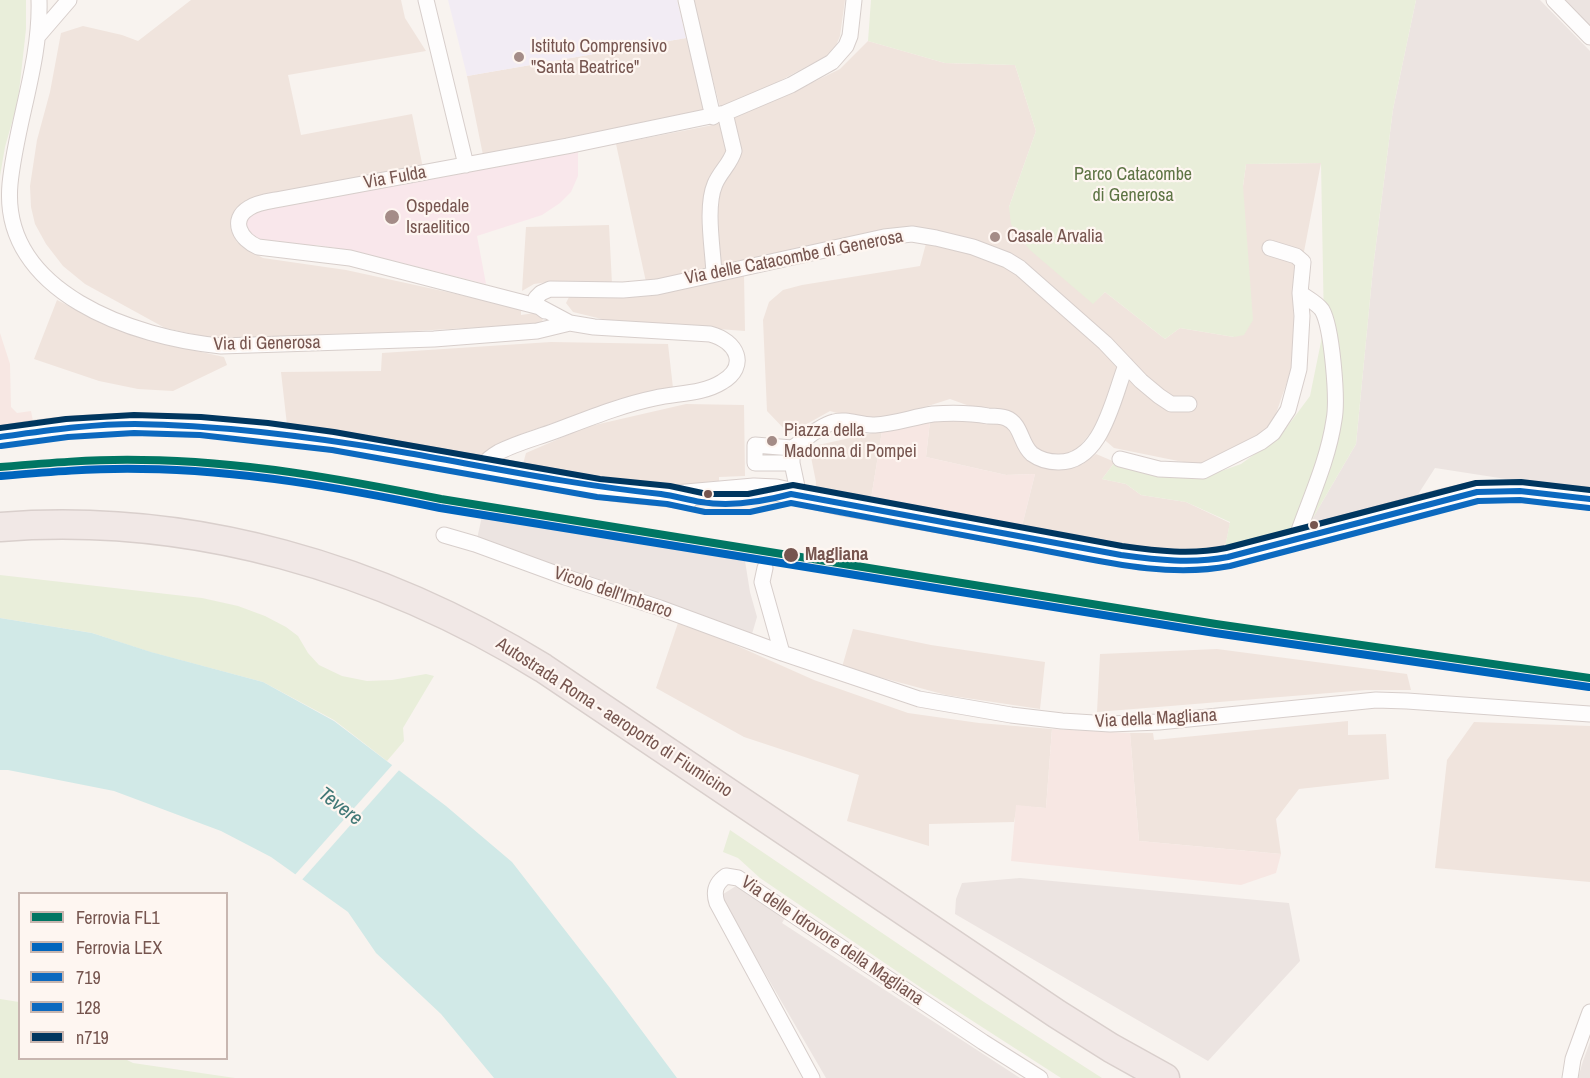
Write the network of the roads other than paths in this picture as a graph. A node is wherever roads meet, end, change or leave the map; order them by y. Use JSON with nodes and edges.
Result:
{"nodes":[{"id":1,"x":39,"y":0,"type":"edge"},
{"id":2,"x":69,"y":0,"type":"edge"},
{"id":3,"x":426,"y":0,"type":"edge"},
{"id":4,"x":686,"y":0,"type":"edge"},
{"id":5,"x":854,"y":0,"type":"edge"},
{"id":6,"x":1554,"y":0,"type":"edge"},
{"id":7,"x":38,"y":36,"type":"junction"},
{"id":8,"x":1590,"y":37,"type":"edge"},
{"id":9,"x":719,"y":115,"type":"junction"},
{"id":10,"x":466,"y":165,"type":"junction"},
{"id":11,"x":1270,"y":248,"type":"dead end"},
{"id":12,"x":714,"y":274,"type":"junction"},
{"id":13,"x":1300,"y":293,"type":"junction"},
{"id":14,"x":540,"y":307,"type":"junction"},
{"id":15,"x":570,"y":322,"type":"junction"},
{"id":16,"x":544,"y":330,"type":"junction"},
{"id":17,"x":1126,"y":365,"type":"junction"},
{"id":18,"x":1189,"y":404,"type":"dead end"},
{"id":19,"x":0,"y":437,"type":"edge"},
{"id":20,"x":1120,"y":459,"type":"dead end"},
{"id":21,"x":481,"y":467,"type":"junction"},
{"id":22,"x":795,"y":495,"type":"junction"},
{"id":23,"x":1590,"y":499,"type":"edge"},
{"id":24,"x":6,"y":535,"type":"edge"},
{"id":25,"x":444,"y":535,"type":"dead end"},
{"id":26,"x":1296,"y":539,"type":"junction"},
{"id":27,"x":765,"y":568,"type":"dead end"},
{"id":28,"x":423,"y":613,"type":"junction"},
{"id":29,"x":782,"y":653,"type":"junction"},
{"id":30,"x":1590,"y":714,"type":"edge"},
{"id":31,"x":1590,"y":1012,"type":"edge"},
{"id":32,"x":812,"y":1078,"type":"edge"},
{"id":33,"x":1040,"y":1078,"type":"edge"},
{"id":34,"x":1127,"y":1078,"type":"edge"},
{"id":35,"x":1165,"y":1078,"type":"edge"},
{"id":36,"x":1570,"y":1078,"type":"edge"}],
"edges":[{"from":1,"to":7,"type":"street","name":"Via di Generosa"},
{"from":2,"to":7,"type":"street"},
{"from":3,"to":10,"type":"street"},
{"from":4,"to":9,"type":"street"},
{"from":5,"to":9,"type":"street","name":"Via Fulda"},
{"from":6,"to":8,"type":"street"},
{"from":7,"to":16,"type":"street","name":"Via di Generosa"},
{"from":9,"to":10,"type":"street","name":"Via Fulda"},
{"from":9,"to":12,"type":"street"},
{"from":10,"to":14,"type":"street","name":"Via Fulda"},
{"from":11,"to":13,"type":"street"},
{"from":12,"to":14,"type":"street","name":"Via delle Catacombe di Generosa"},
{"from":12,"to":17,"type":"street","name":"Via delle Catacombe di Generosa"},
{"from":13,"to":20,"type":"street"},
{"from":13,"to":26,"type":"street"},
{"from":14,"to":15,"type":"street","name":"Via Fulda"},
{"from":14,"to":16,"type":"street"},
{"from":15,"to":16,"type":"street","name":"Via di Generosa"},
{"from":15,"to":21,"type":"street","name":"Via di Generosa"},
{"from":17,"to":18,"type":"street","name":"Via delle Catacombe di Generosa"},
{"from":17,"to":22,"type":"street"},
{"from":19,"to":21,"type":"main road"},
{"from":21,"to":22,"type":"main road"},
{"from":22,"to":26,"type":"main road"},
{"from":23,"to":26,"type":"main road"},
{"from":24,"to":28,"type":"highway","name":"Autostrada Roma - aeroporto di Fiumicino"},
{"from":25,"to":29,"type":"street","name":"Vicolo dell'Imbarco"},
{"from":27,"to":29,"type":"street"},
{"from":28,"to":34,"type":"highway","name":"Autostrada Roma - aeroporto di Fiumicino"},
{"from":28,"to":35,"type":"highway","name":"Autostrada Roma - aeroporto di Fiumicino"},
{"from":29,"to":30,"type":"street","name":"Via della Magliana"},
{"from":31,"to":36,"type":"street"},
{"from":32,"to":33,"type":"street","name":"Via delle Idrovore della Magliana"}]}
